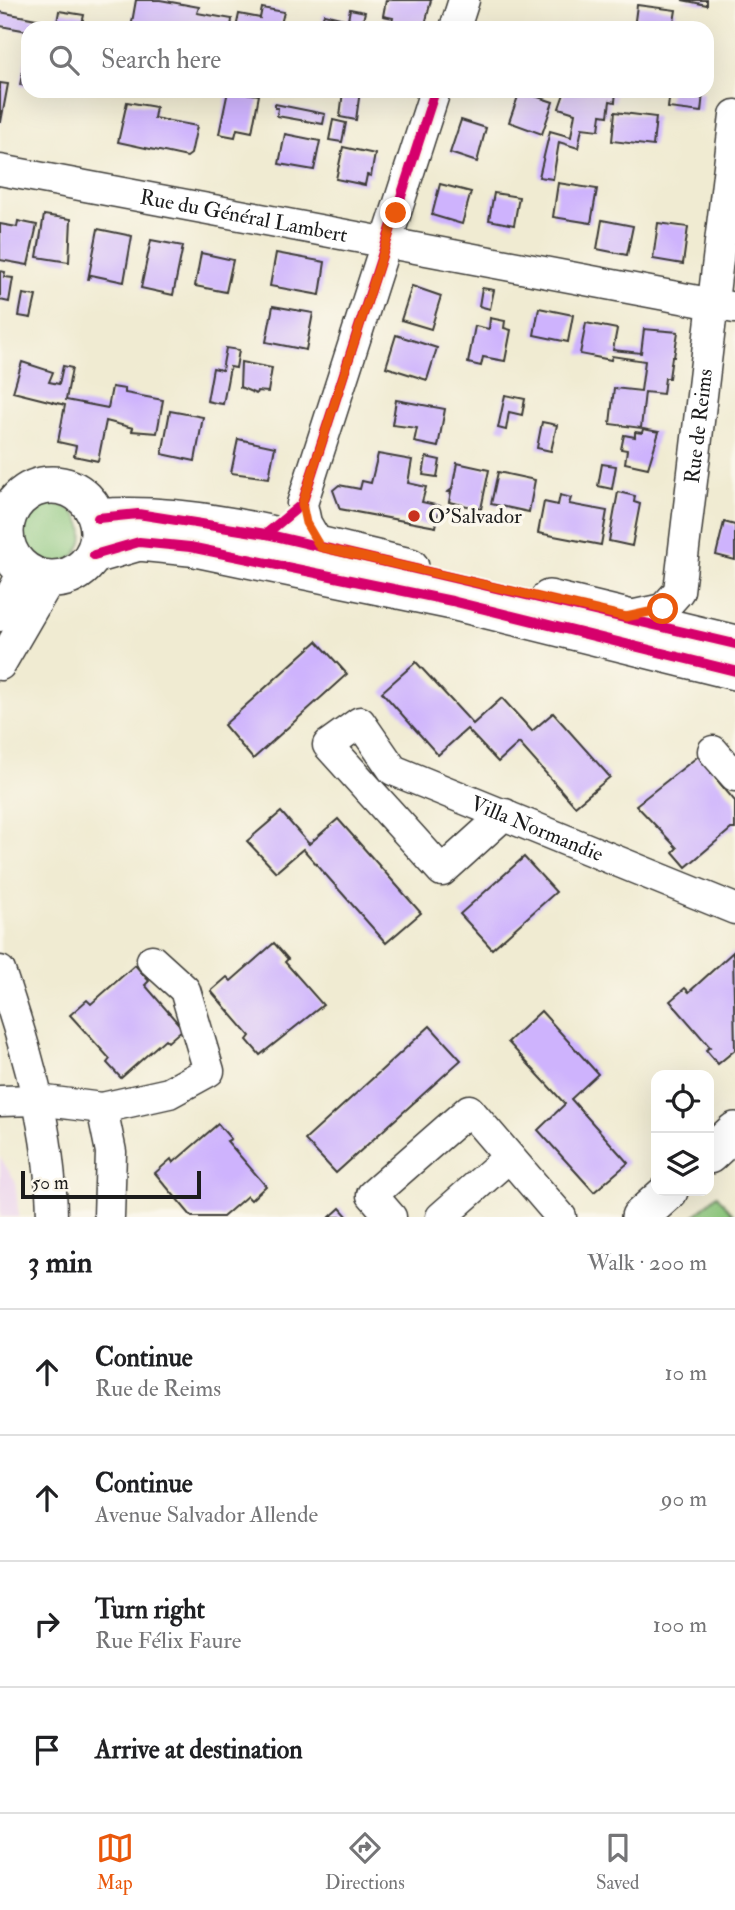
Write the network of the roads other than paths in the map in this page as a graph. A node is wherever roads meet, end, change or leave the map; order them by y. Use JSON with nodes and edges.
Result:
{"nodes":[{"id":1,"x":464,"y":0,"type":"edge"},
{"id":2,"x":457,"y":21,"type":"edge"},
{"id":3,"x":433,"y":98,"type":"edge"},
{"id":4,"x":735,"y":115,"type":"edge"},
{"id":5,"x":0,"y":170,"type":"edge"},
{"id":6,"x":386,"y":242,"type":"junction"},
{"id":7,"x":724,"y":306,"type":"edge"},
{"id":8,"x":17,"y":486,"type":"edge"},
{"id":9,"x":98,"y":518,"type":"junction"},
{"id":10,"x":2,"y":524,"type":"edge"},
{"id":11,"x":320,"y":547,"type":"junction"},
{"id":12,"x":94,"y":555,"type":"junction"},
{"id":13,"x":37,"y":575,"type":"junction"},
{"id":14,"x":0,"y":616,"type":"edge"},
{"id":15,"x":626,"y":617,"type":"junction"},
{"id":16,"x":735,"y":644,"type":"edge"},
{"id":17,"x":0,"y":665,"type":"edge"},
{"id":18,"x":735,"y":671,"type":"edge"},
{"id":19,"x":713,"y":751,"type":"dead end"},
{"id":20,"x":735,"y":776,"type":"edge"},
{"id":21,"x":505,"y":814,"type":"junction"},
{"id":22,"x":735,"y":909,"type":"edge"},
{"id":23,"x":152,"y":960,"type":"dead end"},
{"id":24,"x":0,"y":971,"type":"edge"},
{"id":25,"x":38,"y":1100,"type":"junction"},
{"id":26,"x":0,"y":1101,"type":"edge"},
{"id":27,"x":102,"y":1108,"type":"junction"},
{"id":28,"x":735,"y":1131,"type":"edge"},
{"id":29,"x":714,"y":1150,"type":"edge"},
{"id":30,"x":509,"y":1157,"type":"junction"},
{"id":31,"x":663,"y":1196,"type":"edge"},
{"id":32,"x":52,"y":1217,"type":"edge"},
{"id":33,"x":109,"y":1217,"type":"edge"},
{"id":34,"x":391,"y":1217,"type":"edge"},
{"id":35,"x":441,"y":1217,"type":"edge"},
{"id":36,"x":561,"y":1217,"type":"edge"},
{"id":37,"x":640,"y":1217,"type":"edge"}],
"edges":[{"from":1,"to":2,"type":"street"},
{"from":3,"to":6,"type":"street"},
{"from":4,"to":7,"type":"street","name":"Rue de Reims"},
{"from":5,"to":6,"type":"street","name":"Rue du Général Lambert"},
{"from":6,"to":7,"type":"street","name":"Rue du Général Lambert"},
{"from":6,"to":11,"type":"street"},
{"from":7,"to":15,"type":"street","name":"Rue de Reims"},
{"from":8,"to":9,"type":"main road"},
{"from":8,"to":10,"type":"main road"},
{"from":9,"to":11,"type":"main road"},
{"from":9,"to":12,"type":"main road"},
{"from":10,"to":13,"type":"main road"},
{"from":11,"to":15,"type":"main road"},
{"from":12,"to":13,"type":"main road"},
{"from":12,"to":18,"type":"main road"},
{"from":13,"to":14,"type":"street"},
{"from":13,"to":17,"type":"street"},
{"from":15,"to":16,"type":"main road"},
{"from":19,"to":20,"type":"street"},
{"from":21,"to":21,"type":"street","name":"Villa Normandie"},
{"from":21,"to":22,"type":"street","name":"Villa Normandie"},
{"from":23,"to":27,"type":"street"},
{"from":24,"to":25,"type":"street"},
{"from":25,"to":26,"type":"street"},
{"from":25,"to":27,"type":"street"},
{"from":25,"to":32,"type":"street"},
{"from":27,"to":33,"type":"street"},
{"from":28,"to":29,"type":"main road"},
{"from":30,"to":34,"type":"street"},
{"from":30,"to":35,"type":"street"},
{"from":30,"to":36,"type":"street"},
{"from":31,"to":37,"type":"main road"}]}
